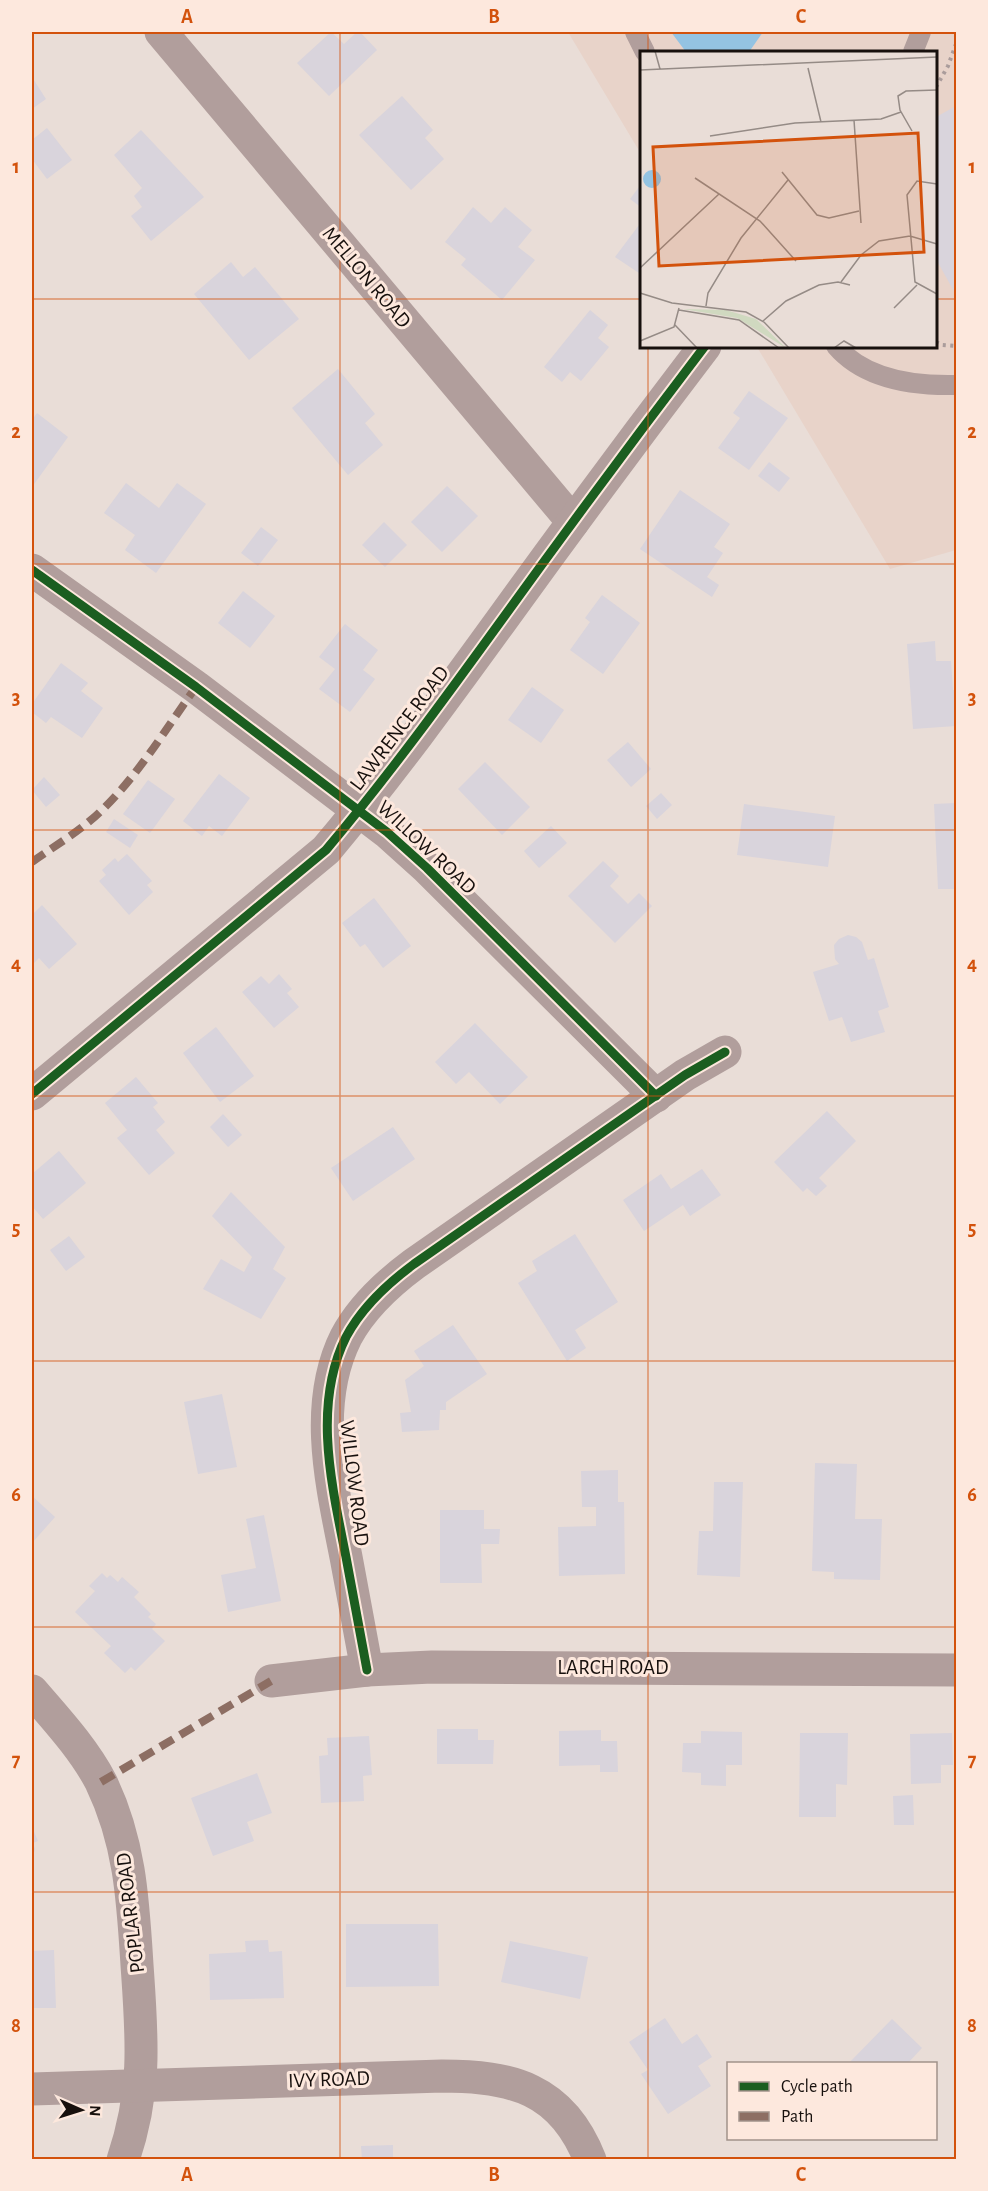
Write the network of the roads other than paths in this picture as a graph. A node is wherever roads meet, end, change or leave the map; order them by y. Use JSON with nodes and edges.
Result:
{"nodes":[{"id":1,"x":160,"y":32,"type":"edge"},
{"id":2,"x":635,"y":32,"type":"edge"},
{"id":3,"x":921,"y":32,"type":"edge"},
{"id":4,"x":644,"y":51,"type":"edge"},
{"id":5,"x":914,"y":51,"type":"edge"},
{"id":6,"x":704,"y":348,"type":"edge"},
{"id":7,"x":838,"y":348,"type":"edge"},
{"id":8,"x":957,"y":385,"type":"edge"},
{"id":9,"x":573,"y":522,"type":"junction"},
{"id":10,"x":32,"y":570,"type":"edge"},
{"id":11,"x":360,"y":810,"type":"junction"},
{"id":12,"x":725,"y":1052,"type":"dead end"},
{"id":13,"x":32,"y":1094,"type":"edge"},
{"id":14,"x":656,"y":1096,"type":"junction"},
{"id":15,"x":367,"y":1670,"type":"junction"},
{"id":16,"x":957,"y":1670,"type":"edge"},
{"id":17,"x":271,"y":1681,"type":"dead end"},
{"id":18,"x":32,"y":1692,"type":"edge"},
{"id":19,"x":141,"y":2086,"type":"junction"},
{"id":20,"x":32,"y":2089,"type":"edge"},
{"id":21,"x":123,"y":2160,"type":"edge"},
{"id":22,"x":590,"y":2160,"type":"edge"}],
"edges":[{"from":1,"to":9,"type":"street","name":"MELLON ROAD"},
{"from":2,"to":4,"type":"lane"},
{"from":3,"to":5,"type":"lane"},
{"from":6,"to":9,"type":"street","name":"LAWRENCE ROAD"},
{"from":7,"to":8,"type":"lane"},
{"from":9,"to":11,"type":"street","name":"LAWRENCE ROAD"},
{"from":10,"to":11,"type":"street","name":"WILLOW ROAD"},
{"from":11,"to":13,"type":"street","name":"LAWRENCE ROAD"},
{"from":11,"to":14,"type":"street","name":"WILLOW ROAD"},
{"from":12,"to":14,"type":"street","name":"WILLOW ROAD"},
{"from":14,"to":15,"type":"street","name":"WILLOW ROAD"},
{"from":15,"to":16,"type":"street","name":"LARCH ROAD"},
{"from":15,"to":17,"type":"street","name":"LARCH ROAD"},
{"from":18,"to":19,"type":"street","name":"POPLAR ROAD"},
{"from":19,"to":20,"type":"street","name":"IVY ROAD"},
{"from":19,"to":21,"type":"street","name":"POPLAR ROAD"},
{"from":19,"to":22,"type":"street","name":"IVY ROAD"}]}
